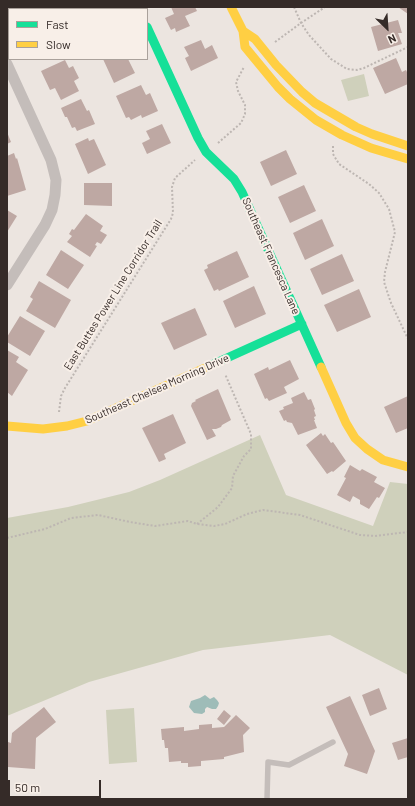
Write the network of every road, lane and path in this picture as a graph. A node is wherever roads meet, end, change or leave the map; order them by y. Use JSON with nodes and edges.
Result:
{"nodes":[{"id":1,"x":231,"y":7,"type":"edge"},
{"id":2,"x":294,"y":7,"type":"edge"},
{"id":3,"x":324,"y":7,"type":"edge"},
{"id":4,"x":301,"y":23,"type":"junction"},
{"id":5,"x":148,"y":29,"type":"edge"},
{"id":6,"x":243,"y":31,"type":"junction"},
{"id":7,"x":274,"y":43,"type":"dead end"},
{"id":8,"x":408,"y":47,"type":"edge"},
{"id":9,"x":7,"y":64,"type":"edge"},
{"id":10,"x":244,"y":67,"type":"dead end"},
{"id":11,"x":334,"y":142,"type":"dead end"},
{"id":12,"x":214,"y":146,"type":"dead end"},
{"id":13,"x":408,"y":146,"type":"edge"},
{"id":14,"x":198,"y":157,"type":"dead end"},
{"id":15,"x":408,"y":159,"type":"edge"},
{"id":16,"x":7,"y":285,"type":"edge"},
{"id":17,"x":302,"y":324,"type":"junction"},
{"id":18,"x":408,"y":339,"type":"edge"},
{"id":19,"x":219,"y":362,"type":"junction"},
{"id":20,"x":7,"y":426,"type":"edge"},
{"id":21,"x":61,"y":427,"type":"junction"},
{"id":22,"x":408,"y":467,"type":"edge"},
{"id":23,"x":197,"y":524,"type":"junction"},
{"id":24,"x":408,"y":532,"type":"edge"},
{"id":25,"x":7,"y":538,"type":"edge"},
{"id":26,"x":333,"y":742,"type":"dead end"},
{"id":27,"x":267,"y":799,"type":"edge"}],
"edges":[{"from":1,"to":6,"type":"street"},
{"from":2,"to":4,"type":"path"},
{"from":3,"to":4,"type":"path"},
{"from":4,"to":7,"type":"path"},
{"from":4,"to":8,"type":"path"},
{"from":5,"to":17,"type":"street","name":"Southeast Francesca Lane"},
{"from":6,"to":13,"type":"street"},
{"from":6,"to":15,"type":"street"},
{"from":9,"to":16,"type":"street"},
{"from":10,"to":12,"type":"path"},
{"from":11,"to":18,"type":"path"},
{"from":14,"to":21,"type":"path","name":"East Buttes Power Line Corridor Trail"},
{"from":17,"to":19,"type":"street","name":"Southeast Chelsea Morning Drive"},
{"from":17,"to":22,"type":"street","name":"Southeast Francesca Lane"},
{"from":19,"to":21,"type":"street","name":"Southeast Chelsea Morning Drive"},
{"from":19,"to":23,"type":"path"},
{"from":20,"to":21,"type":"street","name":"Southeast Chelsea Morning Drive"},
{"from":23,"to":24,"type":"path"},
{"from":23,"to":25,"type":"path"},
{"from":26,"to":27,"type":"lane"}]}
